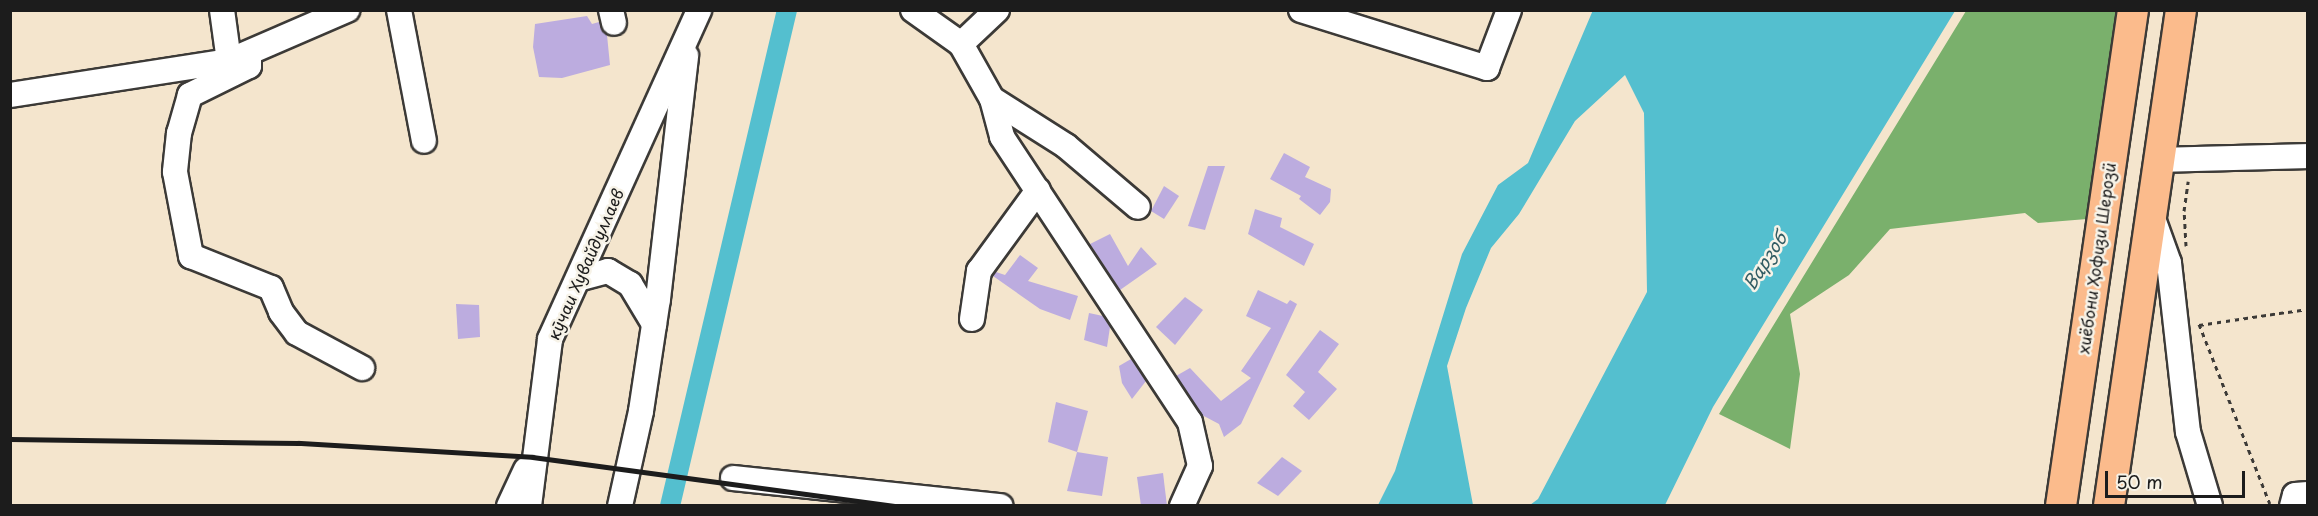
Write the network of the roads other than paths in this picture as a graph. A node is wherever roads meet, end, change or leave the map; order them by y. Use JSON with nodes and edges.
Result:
{"nodes":[{"id":1,"x":222,"y":10,"type":"edge"},
{"id":2,"x":347,"y":10,"type":"edge"},
{"id":3,"x":399,"y":10,"type":"edge"},
{"id":4,"x":699,"y":10,"type":"edge"},
{"id":5,"x":913,"y":10,"type":"edge"},
{"id":6,"x":997,"y":10,"type":"edge"},
{"id":7,"x":1301,"y":10,"type":"edge"},
{"id":8,"x":1509,"y":10,"type":"edge"},
{"id":9,"x":2133,"y":10,"type":"edge"},
{"id":10,"x":2181,"y":10,"type":"edge"},
{"id":11,"x":689,"y":36,"type":"junction"},
{"id":12,"x":961,"y":44,"type":"junction"},
{"id":13,"x":239,"y":57,"type":"junction"},
{"id":14,"x":10,"y":95,"type":"edge"},
{"id":15,"x":992,"y":99,"type":"junction"},
{"id":16,"x":424,"y":141,"type":"dead end"},
{"id":17,"x":2307,"y":156,"type":"edge"},
{"id":18,"x":2159,"y":160,"type":"junction"},
{"id":19,"x":1038,"y":190,"type":"junction"},
{"id":20,"x":2105,"y":195,"type":"junction"},
{"id":21,"x":1138,"y":207,"type":"dead end"},
{"id":22,"x":2152,"y":207,"type":"junction"},
{"id":23,"x":578,"y":279,"type":"junction"},
{"id":24,"x":972,"y":319,"type":"dead end"},
{"id":25,"x":654,"y":324,"type":"junction"},
{"id":26,"x":362,"y":368,"type":"dead end"},
{"id":27,"x":532,"y":457,"type":"junction"},
{"id":28,"x":733,"y":478,"type":"dead end"},
{"id":29,"x":2307,"y":494,"type":"edge"},
{"id":30,"x":509,"y":506,"type":"edge"},
{"id":31,"x":530,"y":506,"type":"edge"},
{"id":32,"x":620,"y":506,"type":"edge"},
{"id":33,"x":1001,"y":506,"type":"edge"},
{"id":34,"x":1182,"y":506,"type":"edge"},
{"id":35,"x":2061,"y":506,"type":"edge"},
{"id":36,"x":2109,"y":506,"type":"edge"},
{"id":37,"x":2210,"y":506,"type":"edge"},
{"id":38,"x":2292,"y":506,"type":"edge"}],
"edges":[{"from":1,"to":13,"type":"street"},
{"from":2,"to":13,"type":"street"},
{"from":3,"to":16,"type":"street"},
{"from":4,"to":11,"type":"street","name":"кӯчаи Хувайдуллаев"},
{"from":5,"to":12,"type":"street"},
{"from":6,"to":12,"type":"street"},
{"from":7,"to":8,"type":"street"},
{"from":9,"to":20,"type":"main road","name":"хиёбони Ҳофизи Шерозӣ"},
{"from":10,"to":18,"type":"main road"},
{"from":11,"to":23,"type":"street","name":"кӯчаи Хувайдуллаев"},
{"from":11,"to":25,"type":"street","name":"кӯчаи Хувайдуллаев"},
{"from":12,"to":15,"type":"street"},
{"from":13,"to":14,"type":"street"},
{"from":13,"to":26,"type":"street"},
{"from":15,"to":19,"type":"street"},
{"from":15,"to":21,"type":"street"},
{"from":17,"to":18,"type":"street"},
{"from":18,"to":22,"type":"main road"},
{"from":19,"to":24,"type":"street"},
{"from":19,"to":34,"type":"street"},
{"from":20,"to":22,"type":"main road"},
{"from":20,"to":35,"type":"main road","name":"хиёбони Ҳофизи Шерозӣ"},
{"from":22,"to":36,"type":"main road"},
{"from":22,"to":37,"type":"street"},
{"from":23,"to":25,"type":"street"},
{"from":23,"to":27,"type":"street","name":"кӯчаи Хувайдуллаев"},
{"from":25,"to":32,"type":"street","name":"кӯчаи Хувайдуллаев"},
{"from":27,"to":30,"type":"street"},
{"from":27,"to":31,"type":"street","name":"кӯчаи Хувайдуллаев"},
{"from":28,"to":33,"type":"street"},
{"from":29,"to":38,"type":"street"}]}
